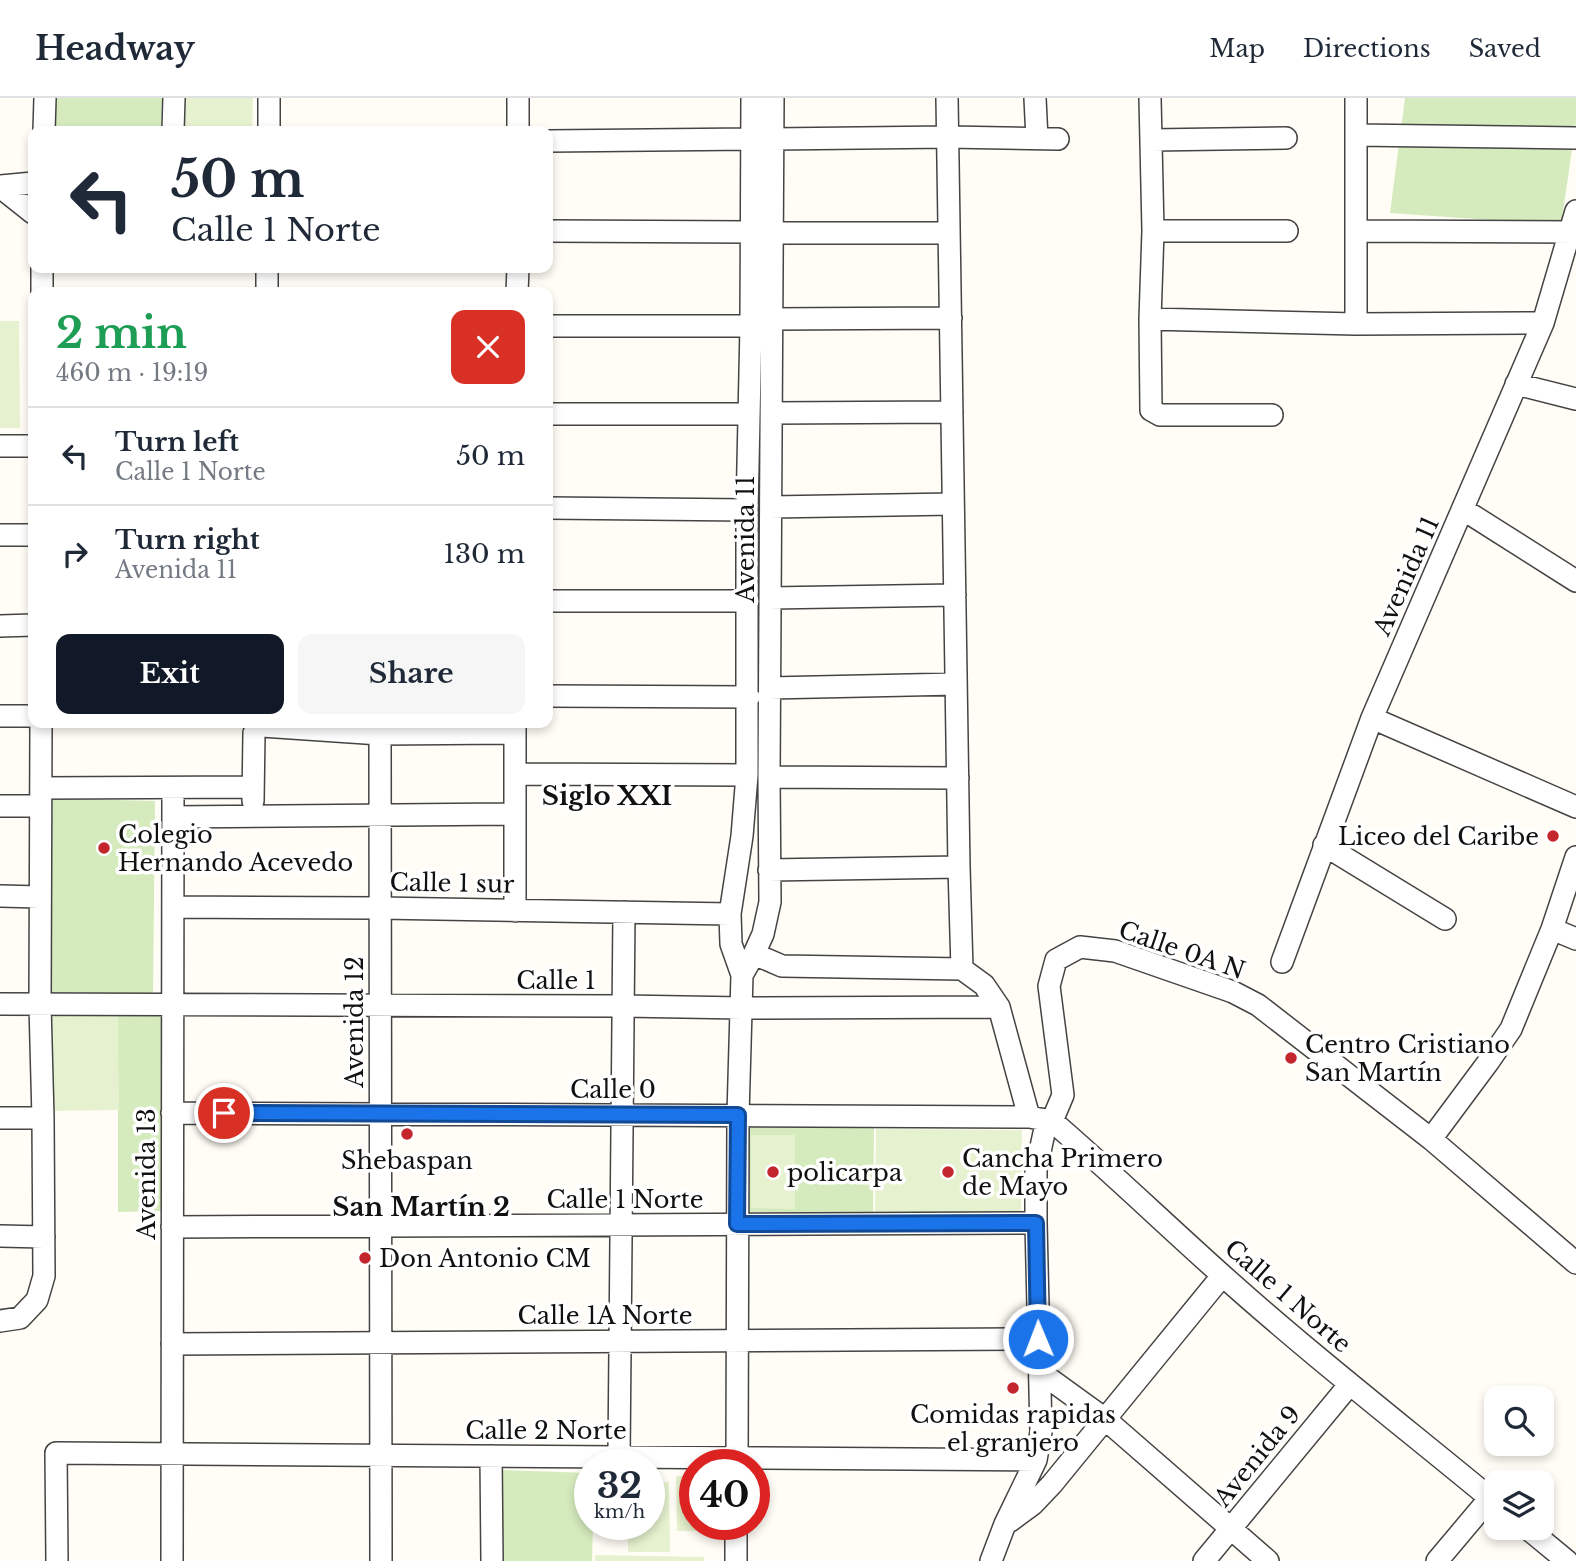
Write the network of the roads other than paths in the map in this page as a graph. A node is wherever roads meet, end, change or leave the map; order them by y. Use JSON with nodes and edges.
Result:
{"nodes":[{"id":1,"x":45,"y":98,"type":"edge"},
{"id":2,"x":174,"y":98,"type":"edge"},
{"id":3,"x":269,"y":98,"type":"edge"},
{"id":4,"x":518,"y":98,"type":"edge"},
{"id":5,"x":752,"y":98,"type":"edge"},
{"id":6,"x":773,"y":98,"type":"edge"},
{"id":7,"x":947,"y":98,"type":"edge"},
{"id":8,"x":1035,"y":98,"type":"edge"},
{"id":9,"x":1150,"y":98,"type":"edge"},
{"id":10,"x":1356,"y":98,"type":"edge"},
{"id":11,"x":44,"y":126,"type":"edge"},
{"id":12,"x":173,"y":126,"type":"edge"},
{"id":13,"x":268,"y":126,"type":"edge"},
{"id":14,"x":518,"y":126,"type":"edge"},
{"id":15,"x":1356,"y":135,"type":"junction"},
{"id":16,"x":948,"y":137,"type":"junction"},
{"id":17,"x":1286,"y":138,"type":"dead end"},
{"id":18,"x":1576,"y":138,"type":"edge"},
{"id":19,"x":751,"y":139,"type":"junction"},
{"id":20,"x":773,"y":139,"type":"junction"},
{"id":21,"x":1152,"y":140,"type":"junction"},
{"id":22,"x":553,"y":141,"type":"edge"},
{"id":23,"x":28,"y":183,"type":"edge"},
{"id":24,"x":0,"y":186,"type":"edge"},
{"id":25,"x":28,"y":209,"type":"edge"},
{"id":26,"x":1576,"y":211,"type":"edge"},
{"id":27,"x":553,"y":231,"type":"edge"},
{"id":28,"x":1153,"y":231,"type":"junction"},
{"id":29,"x":1287,"y":231,"type":"dead end"},
{"id":30,"x":1357,"y":231,"type":"junction"},
{"id":31,"x":750,"y":232,"type":"junction"},
{"id":32,"x":1573,"y":232,"type":"edge"},
{"id":33,"x":773,"y":233,"type":"junction"},
{"id":34,"x":949,"y":233,"type":"junction"},
{"id":35,"x":951,"y":318,"type":"junction"},
{"id":36,"x":772,"y":319,"type":"junction"},
{"id":37,"x":1150,"y":319,"type":"junction"},
{"id":38,"x":1543,"y":323,"type":"junction"},
{"id":39,"x":1356,"y":324,"type":"junction"},
{"id":40,"x":553,"y":326,"type":"edge"},
{"id":41,"x":751,"y":326,"type":"junction"},
{"id":42,"x":1516,"y":384,"type":"junction"},
{"id":43,"x":1576,"y":399,"type":"edge"},
{"id":44,"x":952,"y":412,"type":"junction"},
{"id":45,"x":772,"y":413,"type":"junction"},
{"id":46,"x":553,"y":414,"type":"edge"},
{"id":47,"x":749,"y":414,"type":"junction"},
{"id":48,"x":1272,"y":415,"type":"dead end"},
{"id":49,"x":0,"y":446,"type":"edge"},
{"id":50,"x":28,"y":446,"type":"edge"},
{"id":51,"x":953,"y":505,"type":"junction"},
{"id":52,"x":771,"y":507,"type":"junction"},
{"id":53,"x":553,"y":508,"type":"edge"},
{"id":54,"x":747,"y":510,"type":"junction"},
{"id":55,"x":1464,"y":510,"type":"junction"},
{"id":56,"x":0,"y":535,"type":"edge"},
{"id":57,"x":28,"y":535,"type":"edge"},
{"id":58,"x":1576,"y":581,"type":"edge"},
{"id":59,"x":955,"y":595,"type":"junction"},
{"id":60,"x":770,"y":598,"type":"junction"},
{"id":61,"x":553,"y":601,"type":"edge"},
{"id":62,"x":748,"y":601,"type":"junction"},
{"id":63,"x":28,"y":625,"type":"edge"},
{"id":64,"x":0,"y":626,"type":"edge"},
{"id":65,"x":956,"y":684,"type":"junction"},
{"id":66,"x":770,"y":688,"type":"junction"},
{"id":67,"x":553,"y":696,"type":"edge"},
{"id":68,"x":749,"y":697,"type":"junction"},
{"id":69,"x":0,"y":716,"type":"edge"},
{"id":70,"x":28,"y":716,"type":"edge"},
{"id":71,"x":1372,"y":719,"type":"junction"},
{"id":72,"x":41,"y":728,"type":"edge"},
{"id":73,"x":258,"y":728,"type":"edge"},
{"id":74,"x":326,"y":728,"type":"edge"},
{"id":75,"x":421,"y":728,"type":"edge"},
{"id":76,"x":515,"y":728,"type":"edge"},
{"id":77,"x":368,"y":730,"type":"edge"},
{"id":78,"x":515,"y":774,"type":"junction"},
{"id":79,"x":758,"y":776,"type":"junction"},
{"id":80,"x":958,"y":778,"type":"junction"},
{"id":81,"x":253,"y":787,"type":"junction"},
{"id":82,"x":173,"y":788,"type":"junction"},
{"id":83,"x":41,"y":797,"type":"junction"},
{"id":84,"x":0,"y":806,"type":"edge"},
{"id":85,"x":1576,"y":807,"type":"edge"},
{"id":86,"x":514,"y":814,"type":"junction"},
{"id":87,"x":379,"y":815,"type":"junction"},
{"id":88,"x":173,"y":817,"type":"junction"},
{"id":89,"x":253,"y":817,"type":"junction"},
{"id":90,"x":1324,"y":845,"type":"junction"},
{"id":91,"x":1576,"y":857,"type":"edge"},
{"id":92,"x":959,"y":867,"type":"junction"},
{"id":93,"x":769,"y":870,"type":"junction"},
{"id":94,"x":0,"y":897,"type":"edge"},
{"id":95,"x":40,"y":897,"type":"junction"},
{"id":96,"x":173,"y":907,"type":"junction"},
{"id":97,"x":380,"y":908,"type":"junction"},
{"id":98,"x":515,"y":911,"type":"junction"},
{"id":99,"x":624,"y":912,"type":"junction"},
{"id":100,"x":730,"y":914,"type":"junction"},
{"id":101,"x":1445,"y":919,"type":"dead end"},
{"id":102,"x":1552,"y":929,"type":"junction"},
{"id":103,"x":1576,"y":939,"type":"edge"},
{"id":104,"x":754,"y":954,"type":"junction"},
{"id":105,"x":1282,"y":962,"type":"dead end"},
{"id":106,"x":962,"y":968,"type":"junction"},
{"id":107,"x":742,"y":975,"type":"junction"},
{"id":108,"x":0,"y":1004,"type":"edge"},
{"id":109,"x":40,"y":1005,"type":"junction"},
{"id":110,"x":173,"y":1006,"type":"junction"},
{"id":111,"x":380,"y":1006,"type":"junction"},
{"id":112,"x":623,"y":1006,"type":"junction"},
{"id":113,"x":999,"y":1007,"type":"junction"},
{"id":114,"x":742,"y":1008,"type":"junction"},
{"id":115,"x":172,"y":1113,"type":"junction"},
{"id":116,"x":380,"y":1114,"type":"junction"},
{"id":117,"x":622,"y":1115,"type":"junction"},
{"id":118,"x":738,"y":1115,"type":"junction"},
{"id":119,"x":1029,"y":1117,"type":"junction"},
{"id":120,"x":0,"y":1118,"type":"edge"},
{"id":121,"x":43,"y":1118,"type":"junction"},
{"id":122,"x":1052,"y":1121,"type":"junction"},
{"id":123,"x":1431,"y":1139,"type":"junction"},
{"id":124,"x":1036,"y":1223,"type":"junction"},
{"id":125,"x":737,"y":1224,"type":"junction"},
{"id":126,"x":621,"y":1225,"type":"junction"},
{"id":127,"x":381,"y":1226,"type":"junction"},
{"id":128,"x":172,"y":1227,"type":"junction"},
{"id":129,"x":0,"y":1236,"type":"edge"},
{"id":130,"x":44,"y":1237,"type":"junction"},
{"id":131,"x":1576,"y":1263,"type":"edge"},
{"id":132,"x":1222,"y":1276,"type":"junction"},
{"id":133,"x":10,"y":1319,"type":"edge"},
{"id":134,"x":1038,"y":1339,"type":"junction"},
{"id":135,"x":737,"y":1341,"type":"junction"},
{"id":136,"x":620,"y":1342,"type":"junction"},
{"id":137,"x":381,"y":1343,"type":"junction"},
{"id":138,"x":172,"y":1344,"type":"junction"},
{"id":139,"x":1040,"y":1372,"type":"junction"},
{"id":140,"x":1350,"y":1384,"type":"junction"},
{"id":141,"x":1105,"y":1419,"type":"junction"},
{"id":142,"x":619,"y":1449,"type":"edge"},
{"id":143,"x":737,"y":1449,"type":"edge"},
{"id":144,"x":172,"y":1454,"type":"junction"},
{"id":145,"x":381,"y":1455,"type":"junction"},
{"id":146,"x":491,"y":1456,"type":"junction"},
{"id":147,"x":574,"y":1457,"type":"edge"},
{"id":148,"x":1036,"y":1460,"type":"junction"},
{"id":149,"x":770,"y":1461,"type":"edge"},
{"id":150,"x":1484,"y":1493,"type":"edge"},
{"id":151,"x":1484,"y":1510,"type":"edge"},
{"id":152,"x":1005,"y":1524,"type":"junction"},
{"id":153,"x":1231,"y":1530,"type":"junction"},
{"id":154,"x":736,"y":1540,"type":"edge"},
{"id":155,"x":1542,"y":1540,"type":"edge"},
{"id":156,"x":57,"y":1561,"type":"edge"},
{"id":157,"x":172,"y":1561,"type":"edge"},
{"id":158,"x":382,"y":1561,"type":"edge"},
{"id":159,"x":492,"y":1561,"type":"edge"},
{"id":160,"x":736,"y":1561,"type":"edge"},
{"id":161,"x":991,"y":1561,"type":"edge"},
{"id":162,"x":1205,"y":1561,"type":"edge"},
{"id":163,"x":1268,"y":1561,"type":"edge"},
{"id":164,"x":1437,"y":1561,"type":"edge"},
{"id":165,"x":1567,"y":1561,"type":"edge"}],
"edges":[{"from":1,"to":11,"type":"street"},
{"from":2,"to":12,"type":"street"},
{"from":3,"to":13,"type":"street"},
{"from":4,"to":14,"type":"street"},
{"from":5,"to":19,"type":"street","name":"Avenida 11"},
{"from":6,"to":20,"type":"street","name":"Avenida 11"},
{"from":7,"to":16,"type":"street"},
{"from":8,"to":16,"type":"street"},
{"from":9,"to":21,"type":"street"},
{"from":10,"to":15,"type":"street"},
{"from":15,"to":18,"type":"street"},
{"from":15,"to":30,"type":"street"},
{"from":16,"to":20,"type":"street"},
{"from":16,"to":34,"type":"street"},
{"from":17,"to":21,"type":"street"},
{"from":19,"to":22,"type":"street"},
{"from":19,"to":31,"type":"street","name":"Avenida 11"},
{"from":20,"to":33,"type":"street","name":"Avenida 11"},
{"from":21,"to":28,"type":"street"},
{"from":23,"to":24,"type":"street"},
{"from":24,"to":25,"type":"street"},
{"from":26,"to":32,"type":"street","name":"Avenida 11"},
{"from":27,"to":31,"type":"street"},
{"from":28,"to":29,"type":"street"},
{"from":28,"to":37,"type":"street"},
{"from":30,"to":32,"type":"street"},
{"from":30,"to":39,"type":"street"},
{"from":31,"to":41,"type":"street","name":"Avenida 11"},
{"from":32,"to":38,"type":"street","name":"Avenida 11"},
{"from":33,"to":34,"type":"street"},
{"from":33,"to":36,"type":"street","name":"Avenida 11"},
{"from":34,"to":35,"type":"street"},
{"from":35,"to":36,"type":"street"},
{"from":35,"to":44,"type":"street"},
{"from":36,"to":45,"type":"street","name":"Avenida 11"},
{"from":37,"to":39,"type":"street"},
{"from":37,"to":48,"type":"street"},
{"from":38,"to":39,"type":"street"},
{"from":38,"to":42,"type":"street","name":"Avenida 11"},
{"from":40,"to":41,"type":"street"},
{"from":41,"to":47,"type":"street","name":"Avenida 11"},
{"from":42,"to":43,"type":"street"},
{"from":42,"to":55,"type":"street","name":"Avenida 11"},
{"from":44,"to":45,"type":"street"},
{"from":44,"to":51,"type":"street"},
{"from":45,"to":52,"type":"street","name":"Avenida 11"},
{"from":46,"to":47,"type":"street"},
{"from":47,"to":54,"type":"street","name":"Avenida 11"},
{"from":49,"to":50,"type":"street"},
{"from":51,"to":52,"type":"street"},
{"from":51,"to":59,"type":"street"},
{"from":52,"to":60,"type":"street","name":"Avenida 11"},
{"from":53,"to":54,"type":"street"},
{"from":54,"to":62,"type":"street","name":"Avenida 11"},
{"from":55,"to":58,"type":"street"},
{"from":55,"to":71,"type":"street","name":"Avenida 11"},
{"from":56,"to":57,"type":"street"},
{"from":59,"to":60,"type":"street"},
{"from":59,"to":65,"type":"street"},
{"from":60,"to":66,"type":"street","name":"Avenida 11"},
{"from":61,"to":62,"type":"street"},
{"from":62,"to":68,"type":"street","name":"Avenida 11"},
{"from":63,"to":64,"type":"street"},
{"from":65,"to":66,"type":"street"},
{"from":65,"to":80,"type":"street"},
{"from":66,"to":79,"type":"street","name":"Avenida 11"},
{"from":67,"to":68,"type":"street"},
{"from":68,"to":79,"type":"street","name":"Avenida 11"},
{"from":69,"to":70,"type":"street"},
{"from":71,"to":85,"type":"street"},
{"from":71,"to":90,"type":"street","name":"Avenida 11"},
{"from":72,"to":83,"type":"street"},
{"from":73,"to":81,"type":"street"},
{"from":74,"to":77,"type":"street"},
{"from":75,"to":76,"type":"street"},
{"from":75,"to":77,"type":"street"},
{"from":76,"to":78,"type":"street"},
{"from":77,"to":87,"type":"street","name":"Avenida 12"},
{"from":78,"to":79,"type":"street"},
{"from":78,"to":86,"type":"street"},
{"from":79,"to":80,"type":"street"},
{"from":79,"to":93,"type":"street","name":"Avenida 11"},
{"from":79,"to":100,"type":"street","name":"Avenida 11"},
{"from":80,"to":92,"type":"street"},
{"from":81,"to":82,"type":"street"},
{"from":81,"to":89,"type":"street"},
{"from":82,"to":83,"type":"street"},
{"from":82,"to":88,"type":"street","name":"Avenida 13"},
{"from":83,"to":84,"type":"street"},
{"from":83,"to":95,"type":"street"},
{"from":86,"to":87,"type":"street"},
{"from":86,"to":98,"type":"street"},
{"from":87,"to":89,"type":"street"},
{"from":87,"to":97,"type":"street","name":"Avenida 12"},
{"from":88,"to":89,"type":"street"},
{"from":88,"to":96,"type":"street","name":"Avenida 13"},
{"from":90,"to":101,"type":"street"},
{"from":90,"to":105,"type":"street","name":"Avenida 11"},
{"from":91,"to":102,"type":"street"},
{"from":92,"to":93,"type":"street"},
{"from":92,"to":106,"type":"street"},
{"from":93,"to":104,"type":"street","name":"Avenida 11"},
{"from":94,"to":95,"type":"street"},
{"from":95,"to":109,"type":"street"},
{"from":96,"to":97,"type":"street","name":"Calle 1 sur"},
{"from":96,"to":110,"type":"street","name":"Avenida 13"},
{"from":97,"to":98,"type":"street","name":"Calle 1 sur"},
{"from":97,"to":111,"type":"street","name":"Avenida 12"},
{"from":98,"to":99,"type":"street","name":"Calle 1 sur"},
{"from":99,"to":100,"type":"street","name":"Calle 1 sur"},
{"from":99,"to":112,"type":"street"},
{"from":100,"to":107,"type":"street","name":"Avenida 11"},
{"from":102,"to":103,"type":"street"},
{"from":102,"to":123,"type":"street"},
{"from":104,"to":106,"type":"street"},
{"from":104,"to":107,"type":"street","name":"Avenida 11"},
{"from":106,"to":113,"type":"street"},
{"from":107,"to":114,"type":"street","name":"Avenida 11"},
{"from":108,"to":109,"type":"street","name":"Calle 1"},
{"from":109,"to":110,"type":"street","name":"Calle 1"},
{"from":109,"to":121,"type":"street"},
{"from":110,"to":111,"type":"street","name":"Calle 1"},
{"from":110,"to":115,"type":"street","name":"Avenida 13"},
{"from":111,"to":112,"type":"street","name":"Calle 1"},
{"from":111,"to":116,"type":"street","name":"Avenida 12"},
{"from":112,"to":114,"type":"street","name":"Calle 1"},
{"from":112,"to":117,"type":"street"},
{"from":113,"to":114,"type":"street","name":"Calle 1"},
{"from":113,"to":119,"type":"street"},
{"from":114,"to":118,"type":"street","name":"Avenida 11"},
{"from":115,"to":116,"type":"street","name":"Calle 0"},
{"from":115,"to":128,"type":"street","name":"Avenida 13"},
{"from":116,"to":117,"type":"street","name":"Calle 0"},
{"from":116,"to":127,"type":"street","name":"Avenida 12"},
{"from":117,"to":118,"type":"street","name":"Calle 0"},
{"from":117,"to":126,"type":"street"},
{"from":118,"to":119,"type":"street","name":"Calle 0"},
{"from":118,"to":125,"type":"street","name":"Avenida 11"},
{"from":119,"to":122,"type":"street","name":"Calle 0"},
{"from":120,"to":121,"type":"street"},
{"from":121,"to":130,"type":"street"},
{"from":122,"to":123,"type":"street","name":"Calle 0A N"},
{"from":122,"to":124,"type":"street"},
{"from":122,"to":132,"type":"street","name":"Calle 1 Norte"},
{"from":123,"to":131,"type":"street","name":"Calle 0A N"},
{"from":124,"to":125,"type":"street","name":"Calle 1 Norte"},
{"from":124,"to":134,"type":"street"},
{"from":125,"to":126,"type":"street","name":"Calle 1 Norte"},
{"from":125,"to":135,"type":"street","name":"Avenida 11"},
{"from":126,"to":127,"type":"street","name":"Calle 1 Norte"},
{"from":126,"to":136,"type":"street"},
{"from":127,"to":128,"type":"street","name":"Calle 1 Norte"},
{"from":127,"to":137,"type":"street","name":"Avenida 12"},
{"from":128,"to":138,"type":"street","name":"Avenida 13"},
{"from":129,"to":130,"type":"street"},
{"from":130,"to":133,"type":"street"},
{"from":132,"to":140,"type":"street","name":"Calle 1 Norte"},
{"from":132,"to":141,"type":"street"},
{"from":134,"to":135,"type":"street","name":"Calle 1A Norte"},
{"from":134,"to":139,"type":"street"},
{"from":135,"to":136,"type":"street","name":"Calle 1A Norte"},
{"from":135,"to":143,"type":"street","name":"Avenida 11"},
{"from":136,"to":137,"type":"street","name":"Calle 1A Norte"},
{"from":136,"to":142,"type":"street"},
{"from":137,"to":138,"type":"street","name":"Calle 1A Norte"},
{"from":137,"to":145,"type":"street","name":"Avenida 12"},
{"from":138,"to":144,"type":"street","name":"Avenida 13"},
{"from":139,"to":141,"type":"street"},
{"from":139,"to":148,"type":"street"},
{"from":140,"to":150,"type":"street","name":"Calle 1 Norte"},
{"from":140,"to":153,"type":"street","name":"Avenida 9"},
{"from":141,"to":152,"type":"street"},
{"from":141,"to":153,"type":"street"},
{"from":144,"to":145,"type":"street","name":"Calle 2 Norte"},
{"from":144,"to":156,"type":"street","name":"Calle 2 Norte"},
{"from":144,"to":157,"type":"street","name":"Avenida 13"},
{"from":145,"to":146,"type":"street","name":"Calle 2 Norte"},
{"from":145,"to":158,"type":"street","name":"Avenida 12"},
{"from":146,"to":147,"type":"street","name":"Calle 2 Norte"},
{"from":146,"to":159,"type":"street"},
{"from":148,"to":149,"type":"street","name":"Calle 2 Norte"},
{"from":148,"to":152,"type":"street"},
{"from":151,"to":164,"type":"street"},
{"from":152,"to":161,"type":"street"},
{"from":153,"to":162,"type":"street","name":"Avenida 9"},
{"from":153,"to":163,"type":"street"},
{"from":154,"to":160,"type":"street"},
{"from":155,"to":165,"type":"street"}]}
